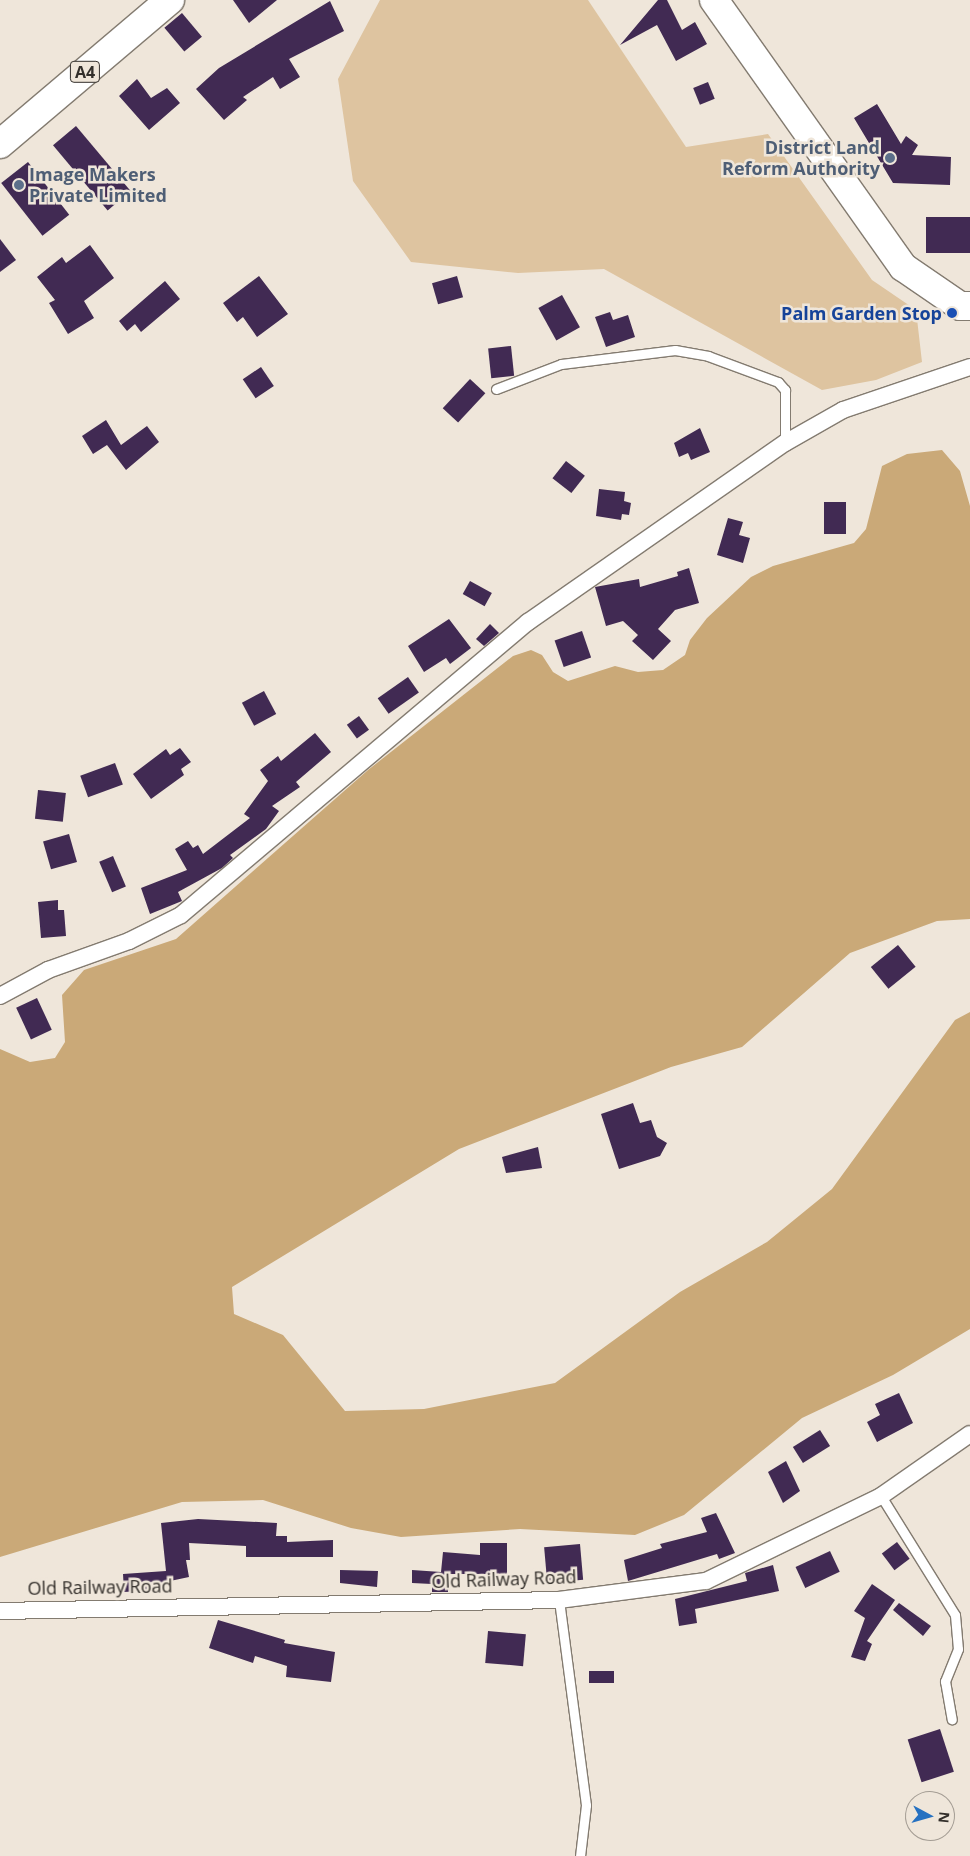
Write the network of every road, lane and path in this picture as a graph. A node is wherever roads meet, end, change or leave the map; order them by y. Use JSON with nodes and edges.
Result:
{"nodes":[{"id":1,"x":170,"y":0,"type":"edge"},
{"id":2,"x":714,"y":0,"type":"edge"},
{"id":3,"x":0,"y":144,"type":"edge"},
{"id":4,"x":970,"y":306,"type":"edge"},
{"id":5,"x":970,"y":367,"type":"edge"},
{"id":6,"x":496,"y":389,"type":"dead end"},
{"id":7,"x":785,"y":443,"type":"junction"},
{"id":8,"x":0,"y":996,"type":"edge"},
{"id":9,"x":970,"y":1434,"type":"edge"},
{"id":10,"x":881,"y":1496,"type":"junction"},
{"id":11,"x":558,"y":1600,"type":"junction"},
{"id":12,"x":0,"y":1611,"type":"edge"},
{"id":13,"x":952,"y":1719,"type":"dead end"},
{"id":14,"x":580,"y":1856,"type":"edge"}],
"edges":[{"from":1,"to":3,"type":"highway","number":"A4"},
{"from":2,"to":4,"type":"highway"},
{"from":5,"to":7,"type":"street"},
{"from":6,"to":7,"type":"lane"},
{"from":7,"to":8,"type":"street"},
{"from":9,"to":10,"type":"street","name":"Old Railway Road"},
{"from":10,"to":11,"type":"street","name":"Old Railway Road"},
{"from":10,"to":13,"type":"lane"},
{"from":11,"to":12,"type":"street","name":"Old Railway Road"},
{"from":11,"to":14,"type":"lane"}]}
